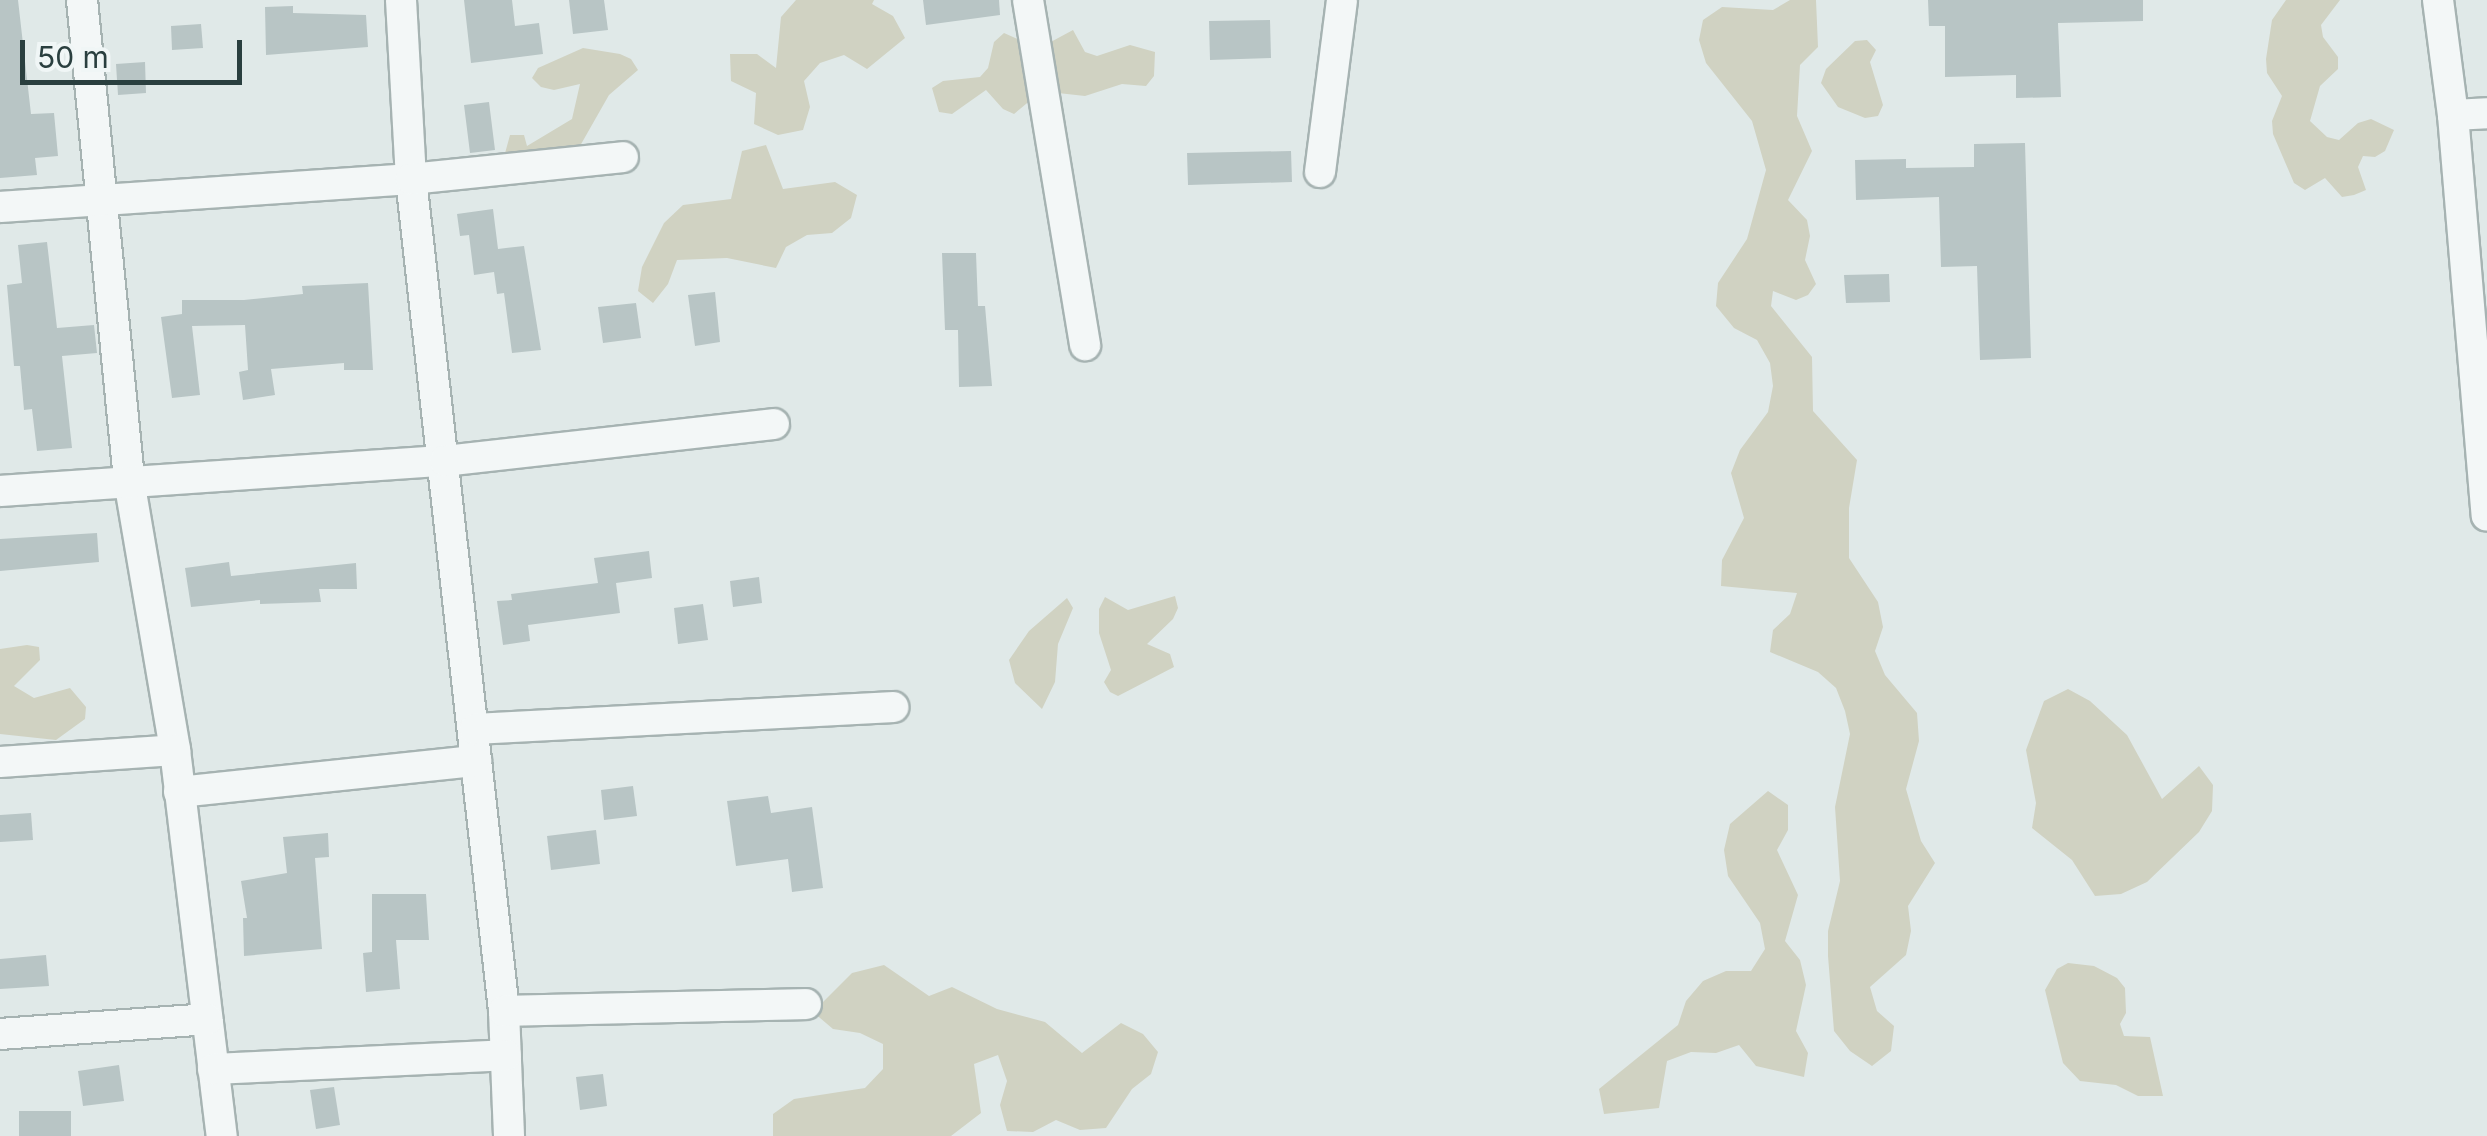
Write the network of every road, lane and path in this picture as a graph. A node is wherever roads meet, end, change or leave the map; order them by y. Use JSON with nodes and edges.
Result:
{"nodes":[{"id":1,"x":82,"y":0,"type":"edge"},
{"id":2,"x":400,"y":0,"type":"edge"},
{"id":3,"x":1028,"y":0,"type":"edge"},
{"id":4,"x":1342,"y":0,"type":"edge"},
{"id":5,"x":2438,"y":0,"type":"edge"},
{"id":6,"x":2487,"y":113,"type":"edge"},
{"id":7,"x":2453,"y":114,"type":"junction"},
{"id":8,"x":623,"y":157,"type":"dead end"},
{"id":9,"x":1320,"y":172,"type":"dead end"},
{"id":10,"x":411,"y":179,"type":"junction"},
{"id":11,"x":101,"y":203,"type":"junction"},
{"id":12,"x":0,"y":207,"type":"edge"},
{"id":13,"x":1085,"y":345,"type":"dead end"},
{"id":14,"x":774,"y":424,"type":"dead end"},
{"id":15,"x":445,"y":461,"type":"junction"},
{"id":16,"x":2485,"y":464,"type":"edge"},
{"id":17,"x":130,"y":486,"type":"junction"},
{"id":18,"x":0,"y":491,"type":"edge"},
{"id":19,"x":2487,"y":516,"type":"edge"},
{"id":20,"x":893,"y":707,"type":"dead end"},
{"id":21,"x":475,"y":730,"type":"junction"},
{"id":22,"x":176,"y":750,"type":"junction"},
{"id":23,"x":0,"y":762,"type":"edge"},
{"id":24,"x":476,"y":762,"type":"junction"},
{"id":25,"x":179,"y":792,"type":"junction"},
{"id":26,"x":806,"y":1004,"type":"dead end"},
{"id":27,"x":504,"y":1012,"type":"junction"},
{"id":28,"x":207,"y":1018,"type":"junction"},
{"id":29,"x":0,"y":1034,"type":"edge"},
{"id":30,"x":506,"y":1055,"type":"junction"},
{"id":31,"x":213,"y":1069,"type":"junction"},
{"id":32,"x":222,"y":1136,"type":"edge"},
{"id":33,"x":509,"y":1136,"type":"edge"}],
"edges":[{"from":1,"to":11,"type":"street"},
{"from":2,"to":10,"type":"street"},
{"from":3,"to":13,"type":"street"},
{"from":4,"to":9,"type":"street"},
{"from":5,"to":7,"type":"street"},
{"from":6,"to":7,"type":"street"},
{"from":7,"to":16,"type":"street"},
{"from":8,"to":10,"type":"street"},
{"from":10,"to":11,"type":"street"},
{"from":10,"to":15,"type":"street"},
{"from":11,"to":12,"type":"street"},
{"from":11,"to":17,"type":"street"},
{"from":14,"to":15,"type":"street"},
{"from":15,"to":17,"type":"street"},
{"from":15,"to":21,"type":"street"},
{"from":16,"to":19,"type":"street"},
{"from":17,"to":18,"type":"street"},
{"from":17,"to":22,"type":"street"},
{"from":20,"to":21,"type":"street"},
{"from":21,"to":24,"type":"street"},
{"from":22,"to":23,"type":"street"},
{"from":22,"to":25,"type":"street"},
{"from":24,"to":25,"type":"street"},
{"from":24,"to":27,"type":"street"},
{"from":25,"to":28,"type":"street"},
{"from":26,"to":27,"type":"street"},
{"from":27,"to":30,"type":"street"},
{"from":28,"to":29,"type":"street"},
{"from":28,"to":31,"type":"street"},
{"from":30,"to":31,"type":"street"},
{"from":30,"to":33,"type":"street"},
{"from":31,"to":32,"type":"street"}]}
